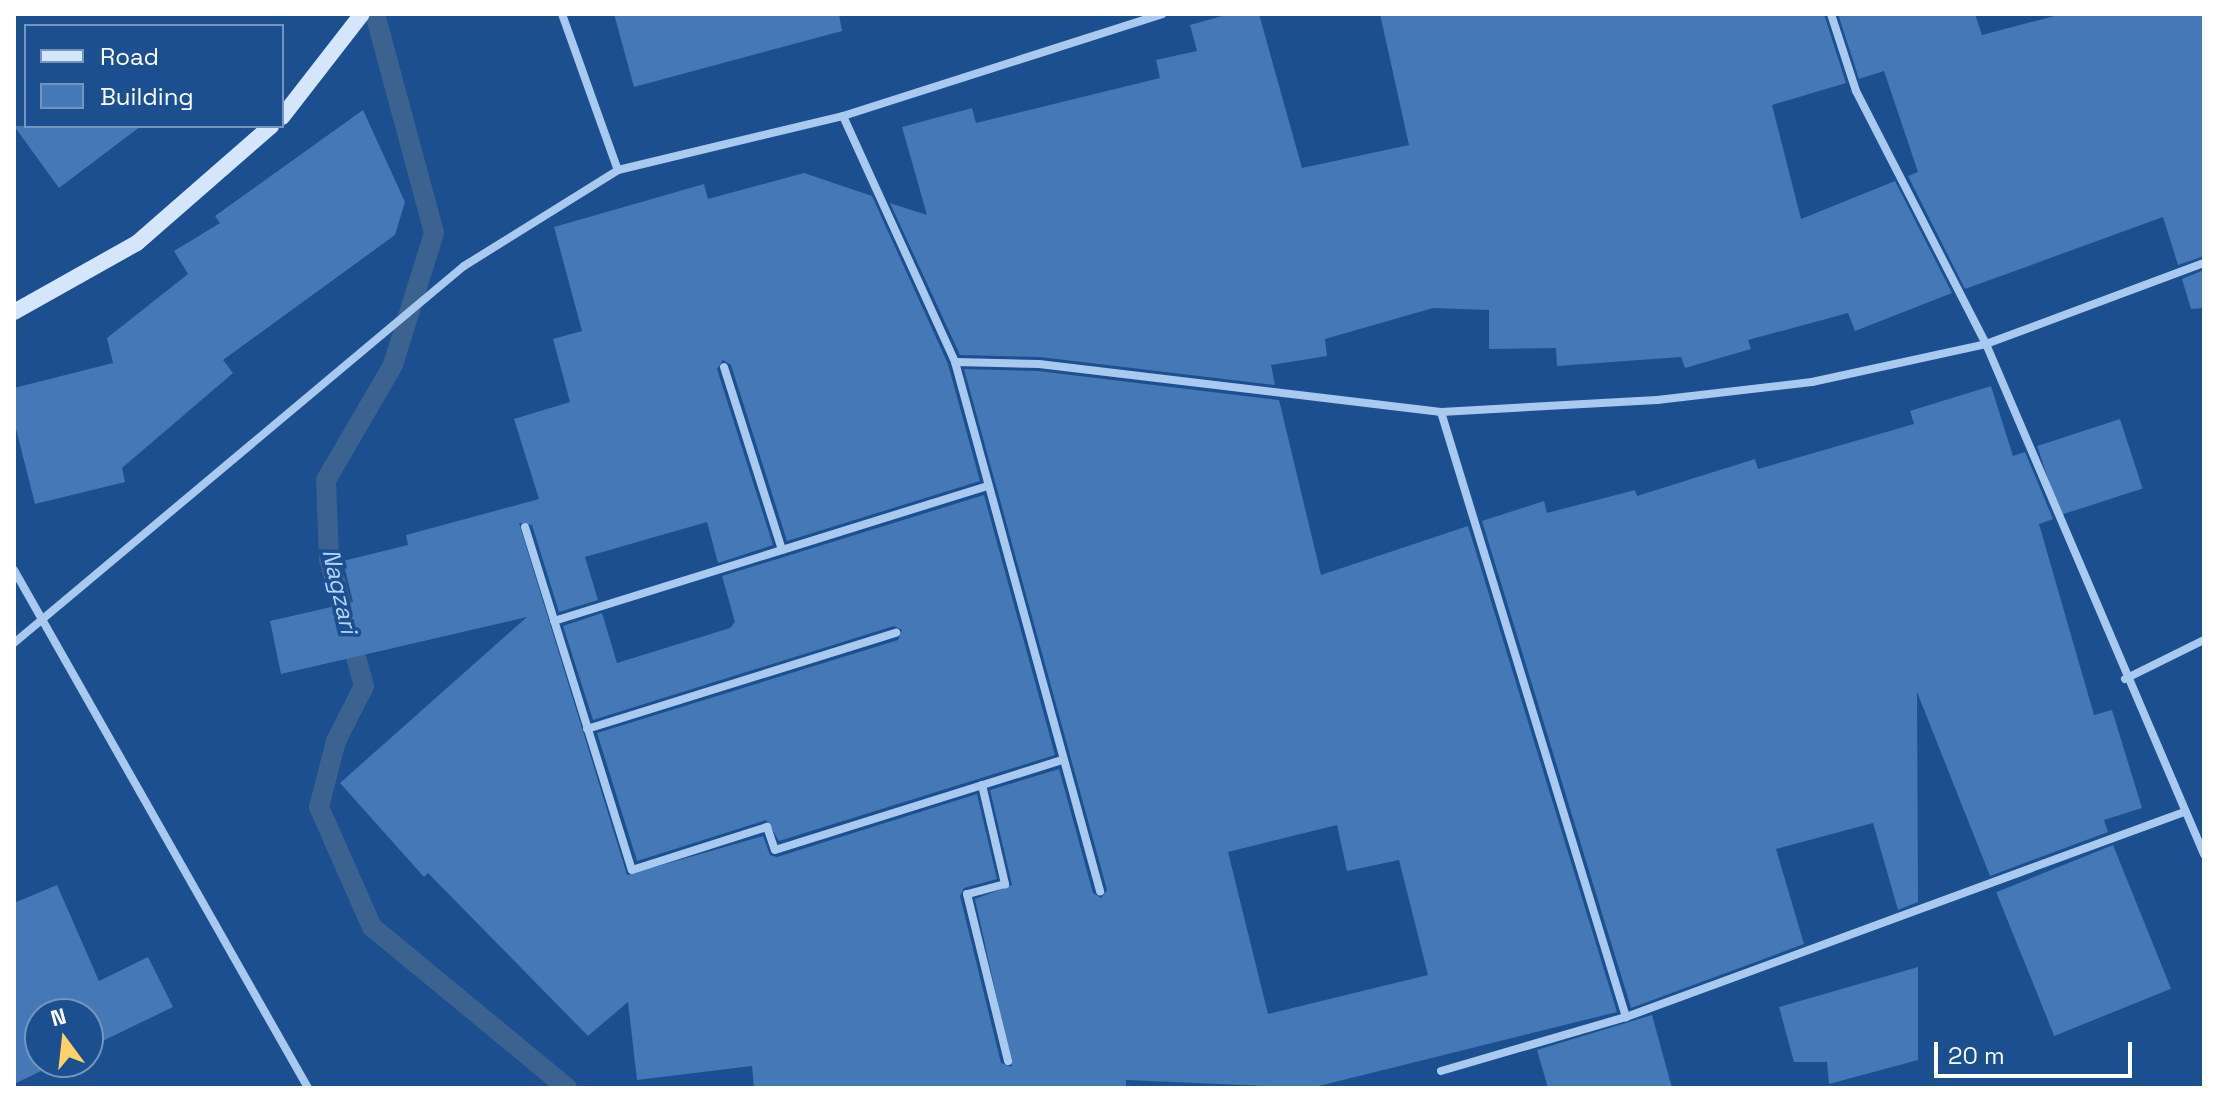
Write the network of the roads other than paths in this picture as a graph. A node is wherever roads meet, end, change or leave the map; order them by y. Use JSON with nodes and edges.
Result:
{"nodes":[{"id":1,"x":562,"y":14,"type":"edge"},
{"id":2,"x":1162,"y":14,"type":"edge"},
{"id":3,"x":1831,"y":14,"type":"edge"},
{"id":4,"x":357,"y":21,"type":"edge"},
{"id":5,"x":284,"y":114,"type":"edge"},
{"id":6,"x":843,"y":116,"type":"junction"},
{"id":7,"x":269,"y":128,"type":"edge"},
{"id":8,"x":618,"y":170,"type":"junction"},
{"id":9,"x":2204,"y":263,"type":"edge"},
{"id":10,"x":14,"y":312,"type":"edge"},
{"id":11,"x":1986,"y":344,"type":"junction"},
{"id":12,"x":955,"y":362,"type":"junction"},
{"id":13,"x":724,"y":367,"type":"dead end"},
{"id":14,"x":1441,"y":412,"type":"junction"},
{"id":15,"x":988,"y":486,"type":"junction"},
{"id":16,"x":525,"y":527,"type":"dead end"},
{"id":17,"x":782,"y":550,"type":"junction"},
{"id":18,"x":14,"y":570,"type":"edge"},
{"id":19,"x":39,"y":618,"type":"junction"},
{"id":20,"x":554,"y":621,"type":"junction"},
{"id":21,"x":896,"y":633,"type":"dead end"},
{"id":22,"x":2204,"y":640,"type":"edge"},
{"id":23,"x":14,"y":643,"type":"edge"},
{"id":24,"x":2125,"y":679,"type":"junction"},
{"id":25,"x":587,"y":729,"type":"junction"},
{"id":26,"x":1063,"y":760,"type":"junction"},
{"id":27,"x":982,"y":785,"type":"junction"},
{"id":28,"x":2184,"y":812,"type":"junction"},
{"id":29,"x":2204,"y":854,"type":"edge"},
{"id":30,"x":1100,"y":891,"type":"dead end"},
{"id":31,"x":1626,"y":1017,"type":"junction"},
{"id":32,"x":1008,"y":1061,"type":"dead end"},
{"id":33,"x":1441,"y":1071,"type":"dead end"},
{"id":34,"x":308,"y":1088,"type":"edge"}],
"edges":[{"from":1,"to":8,"type":"street"},
{"from":2,"to":6,"type":"street"},
{"from":3,"to":11,"type":"street"},
{"from":4,"to":5,"type":"street"},
{"from":6,"to":8,"type":"street"},
{"from":6,"to":12,"type":"street"},
{"from":7,"to":10,"type":"street"},
{"from":8,"to":19,"type":"street"},
{"from":9,"to":11,"type":"street"},
{"from":11,"to":14,"type":"street"},
{"from":11,"to":24,"type":"street"},
{"from":12,"to":14,"type":"street"},
{"from":12,"to":15,"type":"street"},
{"from":13,"to":17,"type":"street"},
{"from":14,"to":31,"type":"street"},
{"from":15,"to":17,"type":"street"},
{"from":15,"to":26,"type":"street"},
{"from":16,"to":20,"type":"street"},
{"from":17,"to":20,"type":"street"},
{"from":18,"to":19,"type":"street"},
{"from":19,"to":23,"type":"street"},
{"from":19,"to":34,"type":"street"},
{"from":20,"to":25,"type":"street"},
{"from":21,"to":25,"type":"street"},
{"from":22,"to":24,"type":"street"},
{"from":24,"to":28,"type":"street"},
{"from":25,"to":27,"type":"street"},
{"from":26,"to":27,"type":"street"},
{"from":26,"to":30,"type":"street"},
{"from":27,"to":32,"type":"street"},
{"from":28,"to":29,"type":"street"},
{"from":28,"to":31,"type":"street"},
{"from":31,"to":33,"type":"street"}]}
